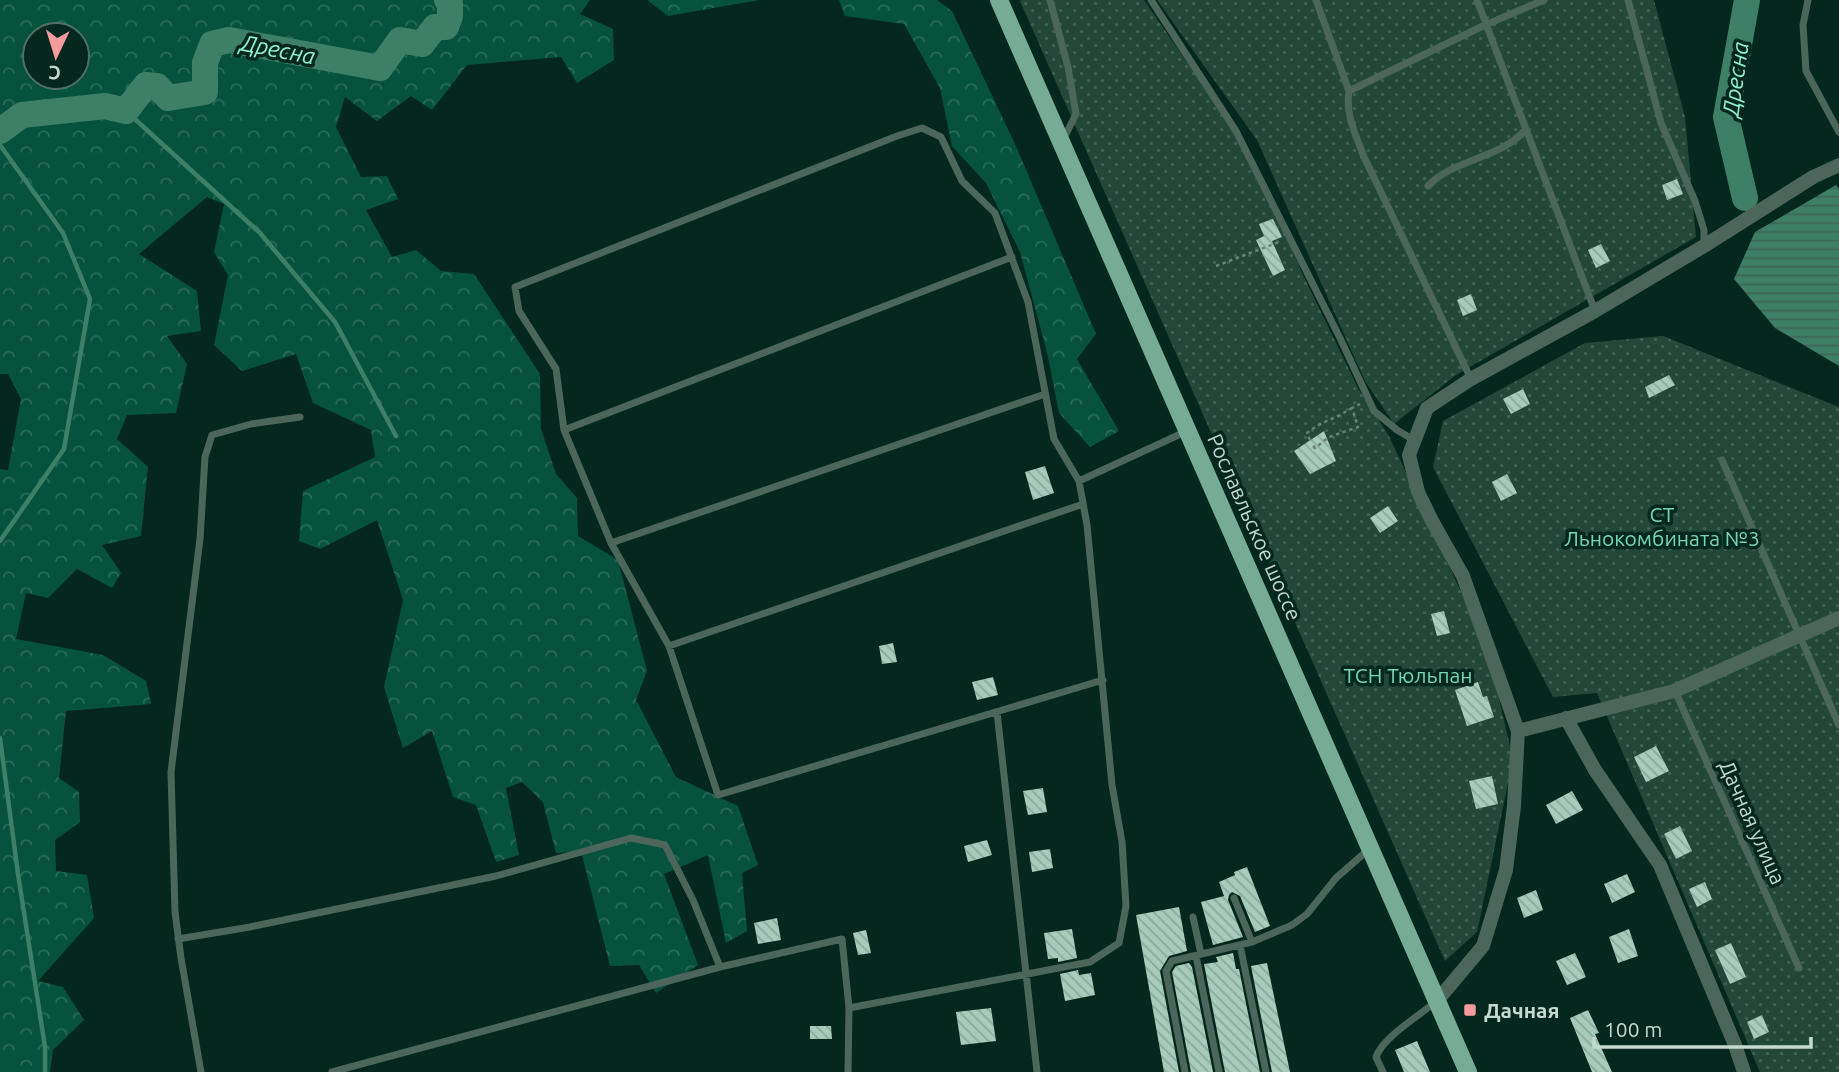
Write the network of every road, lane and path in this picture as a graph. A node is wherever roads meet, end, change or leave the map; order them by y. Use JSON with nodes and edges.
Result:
{"nodes":[{"id":1,"x":999,"y":0,"type":"edge"},
{"id":2,"x":1050,"y":0,"type":"edge"},
{"id":3,"x":1150,"y":0,"type":"edge"},
{"id":4,"x":1315,"y":0,"type":"edge"},
{"id":5,"x":1477,"y":0,"type":"edge"},
{"id":6,"x":1544,"y":0,"type":"edge"},
{"id":7,"x":1628,"y":0,"type":"edge"},
{"id":8,"x":1808,"y":0,"type":"edge"},
{"id":9,"x":1485,"y":25,"type":"junction"},
{"id":10,"x":1349,"y":91,"type":"junction"},
{"id":11,"x":1525,"y":130,"type":"junction"},
{"id":12,"x":1839,"y":132,"type":"edge"},
{"id":13,"x":1061,"y":142,"type":"junction"},
{"id":14,"x":1839,"y":165,"type":"edge"},
{"id":15,"x":1428,"y":186,"type":"dead end"},
{"id":16,"x":1289,"y":238,"type":"junction"},
{"id":17,"x":1704,"y":246,"type":"junction"},
{"id":18,"x":1012,"y":257,"type":"junction"},
{"id":19,"x":1216,"y":265,"type":"dead end"},
{"id":20,"x":1595,"y":311,"type":"junction"},
{"id":21,"x":1471,"y":379,"type":"junction"},
{"id":22,"x":1045,"y":394,"type":"junction"},
{"id":23,"x":1369,"y":401,"type":"junction"},
{"id":24,"x":1352,"y":408,"type":"junction"},
{"id":25,"x":300,"y":417,"type":"dead end"},
{"id":26,"x":564,"y":430,"type":"junction"},
{"id":27,"x":1187,"y":430,"type":"junction"},
{"id":28,"x":1310,"y":440,"type":"dead end"},
{"id":29,"x":1414,"y":440,"type":"junction"},
{"id":30,"x":1312,"y":446,"type":"dead end"},
{"id":31,"x":1722,"y":460,"type":"dead end"},
{"id":32,"x":1080,"y":481,"type":"junction"},
{"id":33,"x":1083,"y":505,"type":"junction"},
{"id":34,"x":611,"y":543,"type":"junction"},
{"id":35,"x":1839,"y":618,"type":"edge"},
{"id":36,"x":1800,"y":636,"type":"junction"},
{"id":37,"x":669,"y":646,"type":"junction"},
{"id":38,"x":1103,"y":680,"type":"junction"},
{"id":39,"x":1674,"y":691,"type":"junction"},
{"id":40,"x":997,"y":712,"type":"junction"},
{"id":41,"x":1566,"y":718,"type":"junction"},
{"id":42,"x":1839,"y":724,"type":"edge"},
{"id":43,"x":1518,"y":731,"type":"junction"},
{"id":44,"x":1371,"y":847,"type":"junction"},
{"id":45,"x":1234,"y":898,"type":"dead end"},
{"id":46,"x":1193,"y":917,"type":"dead end"},
{"id":47,"x":178,"y":939,"type":"junction"},
{"id":48,"x":1251,"y":942,"type":"junction"},
{"id":49,"x":1240,"y":945,"type":"junction"},
{"id":50,"x":1198,"y":955,"type":"junction"},
{"id":51,"x":720,"y":967,"type":"junction"},
{"id":52,"x":1799,"y":968,"type":"dead end"},
{"id":53,"x":1026,"y":976,"type":"junction"},
{"id":54,"x":1436,"y":1002,"type":"junction"},
{"id":55,"x":849,"y":1009,"type":"junction"},
{"id":56,"x":201,"y":1072,"type":"edge"},
{"id":57,"x":332,"y":1072,"type":"edge"},
{"id":58,"x":848,"y":1072,"type":"edge"},
{"id":59,"x":1037,"y":1072,"type":"edge"},
{"id":60,"x":1185,"y":1072,"type":"edge"},
{"id":61,"x":1219,"y":1072,"type":"edge"},
{"id":62,"x":1266,"y":1072,"type":"edge"},
{"id":63,"x":1383,"y":1072,"type":"edge"},
{"id":64,"x":1468,"y":1072,"type":"edge"},
{"id":65,"x":1744,"y":1072,"type":"edge"}],
"edges":[{"from":1,"to":13,"type":"main road","name":"Рославльское шоссе"},
{"from":2,"to":13,"type":"lane"},
{"from":3,"to":16,"type":"lane"},
{"from":4,"to":10,"type":"lane"},
{"from":5,"to":9,"type":"lane"},
{"from":6,"to":9,"type":"lane"},
{"from":7,"to":17,"type":"lane"},
{"from":8,"to":12,"type":"lane"},
{"from":9,"to":10,"type":"lane"},
{"from":9,"to":11,"type":"lane"},
{"from":10,"to":21,"type":"lane"},
{"from":11,"to":15,"type":"lane"},
{"from":11,"to":20,"type":"lane"},
{"from":13,"to":27,"type":"main road","name":"Рославльское шоссе"},
{"from":14,"to":17,"type":"street"},
{"from":16,"to":19,"type":"path"},
{"from":16,"to":23,"type":"lane"},
{"from":17,"to":20,"type":"street"},
{"from":18,"to":22,"type":"lane"},
{"from":18,"to":26,"type":"lane"},
{"from":18,"to":26,"type":"lane"},
{"from":20,"to":21,"type":"street"},
{"from":21,"to":29,"type":"street"},
{"from":22,"to":32,"type":"lane"},
{"from":22,"to":34,"type":"lane"},
{"from":23,"to":24,"type":"path"},
{"from":23,"to":29,"type":"lane"},
{"from":24,"to":28,"type":"path"},
{"from":24,"to":30,"type":"path"},
{"from":25,"to":47,"type":"lane"},
{"from":26,"to":34,"type":"lane"},
{"from":27,"to":32,"type":"lane"},
{"from":27,"to":44,"type":"main road","name":"Рославльское шоссе"},
{"from":29,"to":43,"type":"street"},
{"from":31,"to":36,"type":"lane"},
{"from":32,"to":33,"type":"lane"},
{"from":33,"to":37,"type":"lane"},
{"from":33,"to":38,"type":"lane"},
{"from":34,"to":37,"type":"lane"},
{"from":35,"to":36,"type":"street"},
{"from":36,"to":39,"type":"street"},
{"from":36,"to":42,"type":"lane"},
{"from":37,"to":40,"type":"lane"},
{"from":38,"to":40,"type":"lane"},
{"from":38,"to":53,"type":"lane"},
{"from":39,"to":41,"type":"street"},
{"from":39,"to":52,"type":"lane","name":"Дачная улица"},
{"from":40,"to":53,"type":"lane"},
{"from":41,"to":43,"type":"street"},
{"from":41,"to":65,"type":"street"},
{"from":43,"to":54,"type":"street"},
{"from":44,"to":48,"type":"lane"},
{"from":44,"to":54,"type":"main road","name":"Рославльское шоссе"},
{"from":45,"to":48,"type":"lane"},
{"from":46,"to":50,"type":"lane"},
{"from":47,"to":51,"type":"lane"},
{"from":47,"to":56,"type":"lane"},
{"from":48,"to":49,"type":"lane"},
{"from":49,"to":50,"type":"lane"},
{"from":49,"to":62,"type":"lane"},
{"from":50,"to":60,"type":"lane"},
{"from":50,"to":61,"type":"lane"},
{"from":51,"to":55,"type":"lane"},
{"from":51,"to":57,"type":"lane"},
{"from":53,"to":55,"type":"lane"},
{"from":53,"to":59,"type":"lane"},
{"from":54,"to":63,"type":"lane"},
{"from":54,"to":64,"type":"main road","name":"Рославльское шоссе"},
{"from":55,"to":58,"type":"lane"}]}
